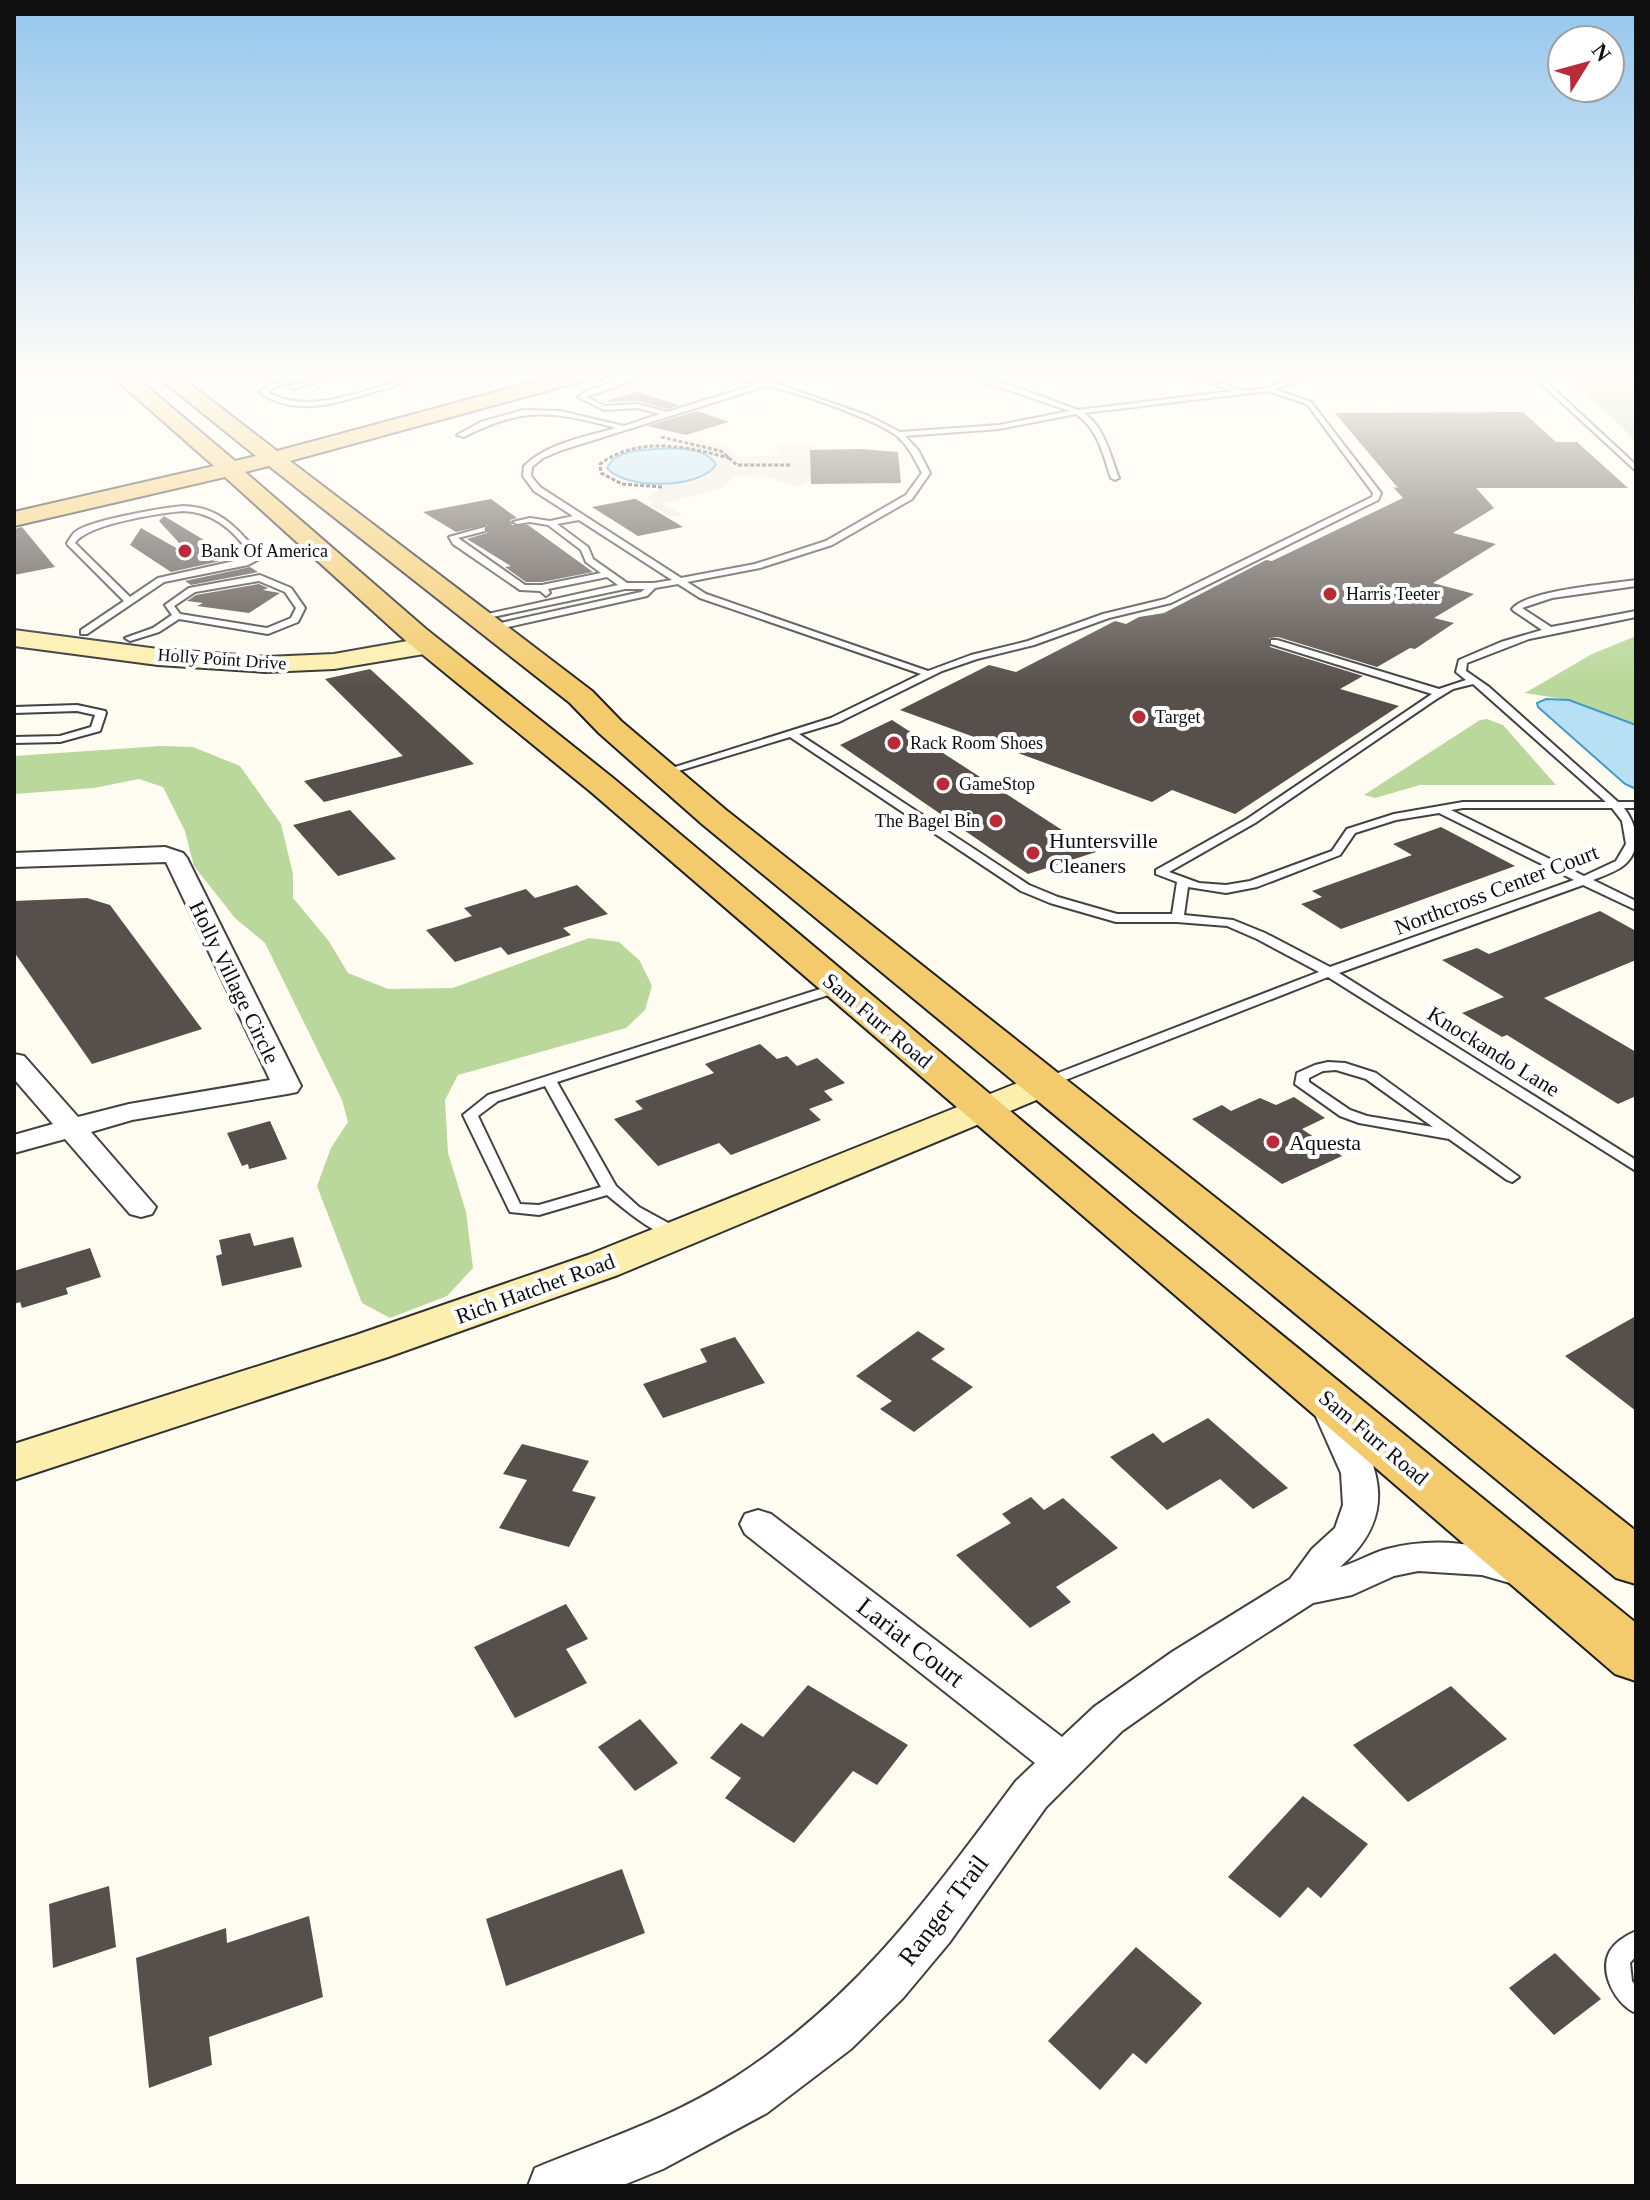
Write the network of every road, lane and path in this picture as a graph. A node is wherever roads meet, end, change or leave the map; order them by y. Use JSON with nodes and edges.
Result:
{"nodes":[{"id":1,"x":128,"y":481,"type":"edge"},
{"id":2,"x":155,"y":481,"type":"edge"},
{"id":3,"x":244,"y":481,"type":"edge"},
{"id":4,"x":300,"y":481,"type":"edge"},
{"id":5,"x":531,"y":481,"type":"edge"},
{"id":6,"x":616,"y":481,"type":"edge"},
{"id":7,"x":920,"y":481,"type":"edge"},
{"id":8,"x":1368,"y":481,"type":"edge"},
{"id":9,"x":662,"y":487,"type":"dead end"},
{"id":10,"x":14,"y":503,"type":"edge"},
{"id":11,"x":580,"y":517,"type":"junction"},
{"id":12,"x":14,"y":519,"type":"edge"},
{"id":13,"x":517,"y":522,"type":"dead end"},
{"id":14,"x":550,"y":523,"type":"junction"},
{"id":15,"x":296,"y":527,"type":"junction"},
{"id":16,"x":482,"y":529,"type":"dead end"},
{"id":17,"x":618,"y":542,"type":"junction"},
{"id":18,"x":607,"y":544,"type":"dead end"},
{"id":19,"x":596,"y":546,"type":"dead end"},
{"id":20,"x":585,"y":549,"type":"junction"},
{"id":21,"x":608,"y":574,"type":"junction"},
{"id":22,"x":679,"y":581,"type":"junction"},
{"id":23,"x":1636,"y":583,"type":"edge"},
{"id":24,"x":625,"y":586,"type":"junction"},
{"id":25,"x":654,"y":586,"type":"junction"},
{"id":26,"x":542,"y":588,"type":"junction"},
{"id":27,"x":128,"y":600,"type":"junction"},
{"id":28,"x":554,"y":602,"type":"junction"},
{"id":29,"x":1636,"y":614,"type":"edge"},
{"id":30,"x":177,"y":616,"type":"junction"},
{"id":31,"x":483,"y":624,"type":"junction"},
{"id":32,"x":14,"y":625,"type":"edge"},
{"id":33,"x":1549,"y":630,"type":"junction"},
{"id":34,"x":84,"y":632,"type":"junction"},
{"id":35,"x":14,"y":638,"type":"edge"},
{"id":36,"x":130,"y":638,"type":"junction"},
{"id":37,"x":423,"y":640,"type":"junction"},
{"id":38,"x":1274,"y":642,"type":"dead end"},
{"id":39,"x":929,"y":674,"type":"junction"},
{"id":40,"x":1474,"y":681,"type":"junction"},
{"id":41,"x":1440,"y":693,"type":"junction"},
{"id":42,"x":14,"y":710,"type":"edge"},
{"id":43,"x":792,"y":734,"type":"junction"},
{"id":44,"x":14,"y":740,"type":"edge"},
{"id":45,"x":660,"y":773,"type":"junction"},
{"id":46,"x":1615,"y":805,"type":"junction"},
{"id":47,"x":1636,"y":805,"type":"edge"},
{"id":48,"x":1440,"y":809,"type":"junction"},
{"id":49,"x":14,"y":860,"type":"edge"},
{"id":50,"x":1585,"y":880,"type":"junction"},
{"id":51,"x":1183,"y":881,"type":"junction"},
{"id":52,"x":1636,"y":906,"type":"edge"},
{"id":53,"x":1177,"y":918,"type":"junction"},
{"id":54,"x":1329,"y":972,"type":"junction"},
{"id":55,"x":840,"y":987,"type":"junction"},
{"id":56,"x":14,"y":1062,"type":"edge"},
{"id":57,"x":549,"y":1080,"type":"junction"},
{"id":58,"x":1045,"y":1083,"type":"junction"},
{"id":59,"x":983,"y":1108,"type":"junction"},
{"id":60,"x":71,"y":1128,"type":"junction"},
{"id":61,"x":1453,"y":1135,"type":"junction"},
{"id":62,"x":14,"y":1144,"type":"edge"},
{"id":63,"x":1636,"y":1166,"type":"edge"},
{"id":64,"x":1512,"y":1177,"type":"dead end"},
{"id":65,"x":610,"y":1189,"type":"junction"},
{"id":66,"x":141,"y":1207,"type":"dead end"},
{"id":67,"x":676,"y":1234,"type":"junction"},
{"id":68,"x":1322,"y":1393,"type":"junction"},
{"id":69,"x":14,"y":1462,"type":"edge"},
{"id":70,"x":758,"y":1524,"type":"dead end"},
{"id":71,"x":1636,"y":1562,"type":"edge"},
{"id":72,"x":1542,"y":1578,"type":"junction"},
{"id":73,"x":1303,"y":1590,"type":"junction"},
{"id":74,"x":1636,"y":1657,"type":"edge"},
{"id":75,"x":1063,"y":1761,"type":"junction"},
{"id":76,"x":1636,"y":1942,"type":"edge"},
{"id":77,"x":1636,"y":2002,"type":"edge"},
{"id":78,"x":553,"y":2186,"type":"edge"}],
"edges":[{"from":1,"to":10,"type":"main road"},
{"from":2,"to":12,"type":"main road"},
{"from":3,"to":15,"type":"main road","name":"Sam Furr Road"},
{"from":4,"to":31,"type":"main road"},
{"from":5,"to":11,"type":"lane"},
{"from":6,"to":9,"type":"path"},
{"from":7,"to":22,"type":"lane"},
{"from":8,"to":39,"type":"lane"},
{"from":11,"to":14,"type":"lane"},
{"from":11,"to":17,"type":"lane"},
{"from":13,"to":14,"type":"lane"},
{"from":14,"to":20,"type":"lane"},
{"from":15,"to":31,"type":"main road"},
{"from":15,"to":37,"type":"main road","name":"Sam Furr Road"},
{"from":16,"to":26,"type":"lane"},
{"from":17,"to":18,"type":"lane"},
{"from":17,"to":22,"type":"lane"},
{"from":19,"to":20,"type":"lane"},
{"from":20,"to":21,"type":"lane"},
{"from":21,"to":24,"type":"lane"},
{"from":21,"to":26,"type":"lane"},
{"from":22,"to":25,"type":"lane"},
{"from":22,"to":39,"type":"lane"},
{"from":23,"to":33,"type":"lane"},
{"from":24,"to":25,"type":"lane"},
{"from":24,"to":28,"type":"lane"},
{"from":25,"to":31,"type":"lane"},
{"from":26,"to":28,"type":"lane"},
{"from":27,"to":27,"type":"lane"},
{"from":27,"to":34,"type":"lane"},
{"from":28,"to":31,"type":"lane"},
{"from":29,"to":33,"type":"lane"},
{"from":30,"to":30,"type":"lane"},
{"from":30,"to":36,"type":"lane"},
{"from":31,"to":45,"type":"main road"},
{"from":32,"to":34,"type":"main road","name":"Holly Point Drive"},
{"from":33,"to":40,"type":"lane"},
{"from":34,"to":36,"type":"main road","name":"Holly Point Drive"},
{"from":35,"to":37,"type":"main road","name":"Holly Point Drive"},
{"from":36,"to":37,"type":"main road","name":"Holly Point Drive"},
{"from":37,"to":45,"type":"main road"},
{"from":37,"to":55,"type":"main road","name":"Sam Furr Road"},
{"from":38,"to":41,"type":"lane"},
{"from":39,"to":43,"type":"lane"},
{"from":40,"to":41,"type":"lane"},
{"from":40,"to":46,"type":"lane","name":"Northcross Center Court"},
{"from":41,"to":51,"type":"lane"},
{"from":42,"to":44,"type":"lane"},
{"from":43,"to":45,"type":"lane"},
{"from":43,"to":53,"type":"lane","name":"Knockando Lane"},
{"from":45,"to":58,"type":"main road"},
{"from":46,"to":47,"type":"lane"},
{"from":46,"to":48,"type":"lane"},
{"from":46,"to":50,"type":"lane","name":"Northcross Center Court"},
{"from":48,"to":50,"type":"lane"},
{"from":48,"to":51,"type":"lane"},
{"from":49,"to":60,"type":"street","name":"Holly Village Circle"},
{"from":50,"to":52,"type":"lane"},
{"from":50,"to":54,"type":"lane","name":"Northcross Center Court"},
{"from":51,"to":53,"type":"lane"},
{"from":53,"to":54,"type":"lane","name":"Knockando Lane"},
{"from":54,"to":58,"type":"lane","name":"Northcross Center Court"},
{"from":54,"to":63,"type":"lane","name":"Knockando Lane"},
{"from":55,"to":57,"type":"lane"},
{"from":55,"to":59,"type":"main road","name":"Sam Furr Road"},
{"from":56,"to":60,"type":"street"},
{"from":57,"to":65,"type":"lane"},
{"from":57,"to":65,"type":"lane"},
{"from":58,"to":59,"type":"main road","name":"Rich Hatchet Road"},
{"from":58,"to":71,"type":"main road"},
{"from":59,"to":67,"type":"main road","name":"Rich Hatchet Road"},
{"from":59,"to":68,"type":"main road","name":"Sam Furr Road"},
{"from":60,"to":62,"type":"street","name":"Holly Village Circle"},
{"from":60,"to":66,"type":"street"},
{"from":61,"to":61,"type":"lane"},
{"from":61,"to":64,"type":"lane"},
{"from":65,"to":67,"type":"lane"},
{"from":67,"to":69,"type":"main road","name":"Rich Hatchet Road"},
{"from":68,"to":72,"type":"main road","name":"Sam Furr Road"},
{"from":68,"to":73,"type":"street","name":"Ranger Trail"},
{"from":70,"to":75,"type":"street","name":"Lariat Court"},
{"from":72,"to":73,"type":"street","name":"Ranger Trail"},
{"from":72,"to":74,"type":"main road","name":"Sam Furr Road"},
{"from":73,"to":75,"type":"street","name":"Ranger Trail"},
{"from":75,"to":78,"type":"street","name":"Ranger Trail"},
{"from":76,"to":77,"type":"lane"}]}
